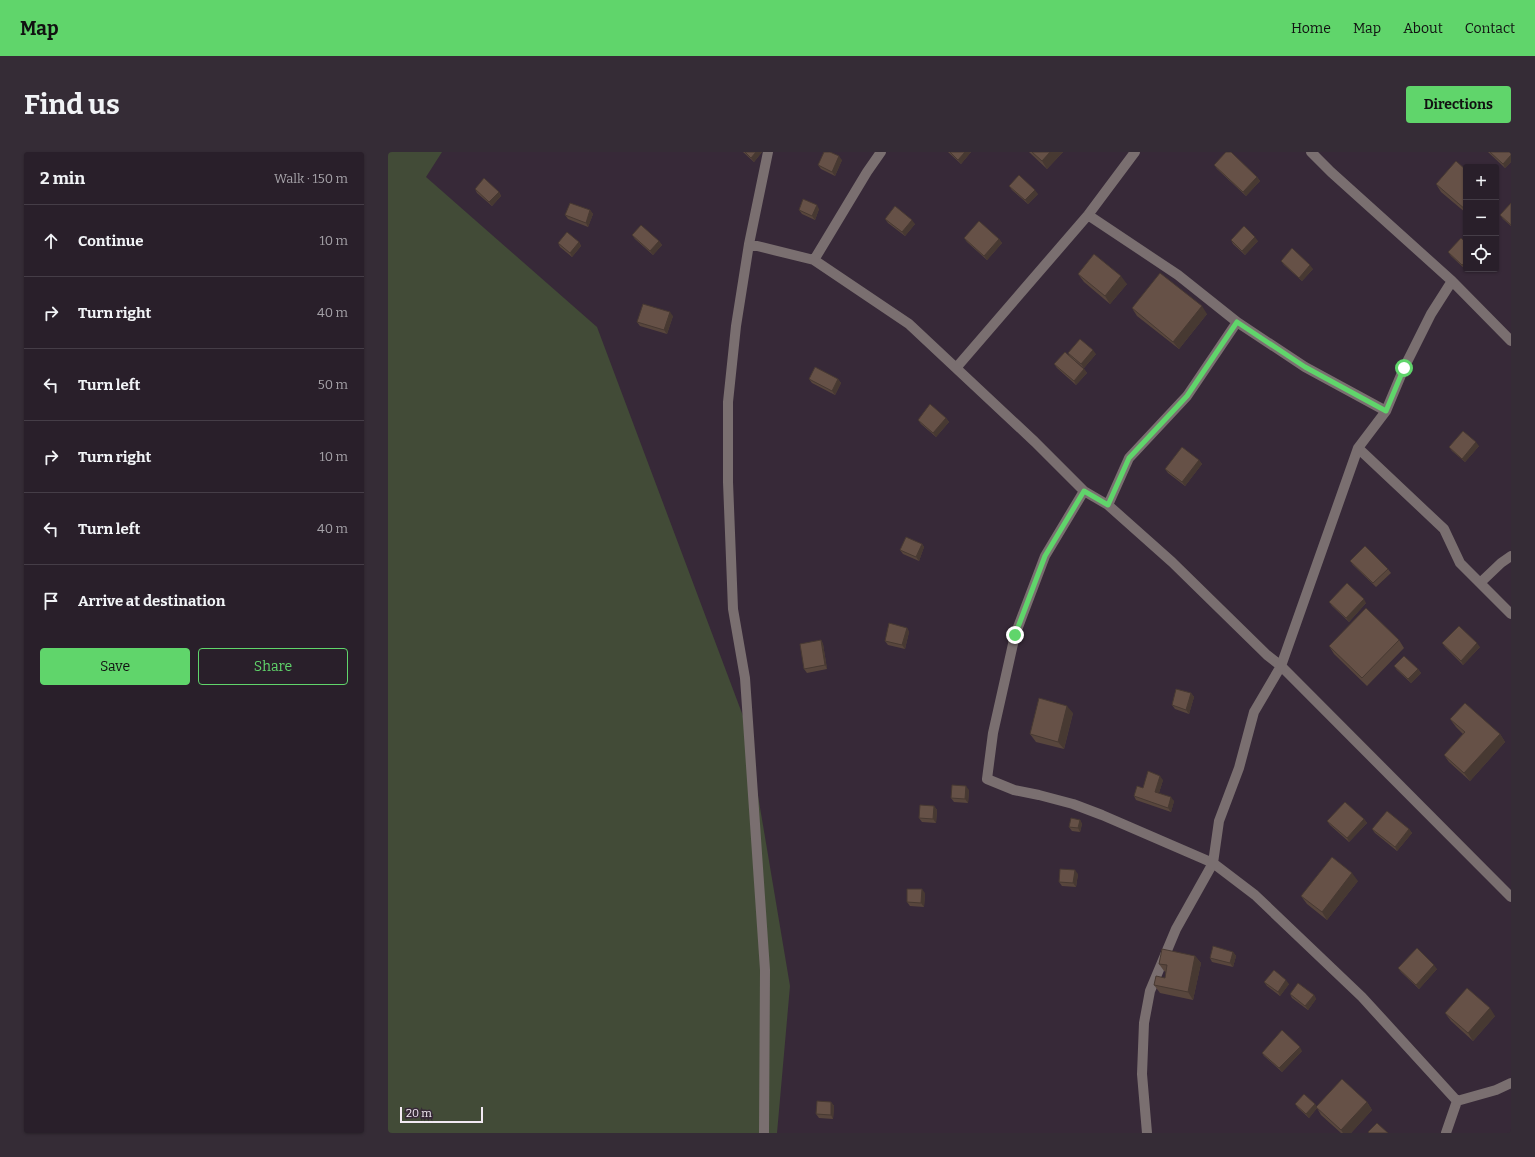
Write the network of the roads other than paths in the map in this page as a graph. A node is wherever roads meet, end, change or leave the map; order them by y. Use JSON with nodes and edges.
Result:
{"nodes":[{"id":1,"x":768,"y":152,"type":"edge"},
{"id":2,"x":881,"y":152,"type":"edge"},
{"id":3,"x":1135,"y":152,"type":"edge"},
{"id":4,"x":1311,"y":152,"type":"edge"},
{"id":5,"x":1088,"y":215,"type":"junction"},
{"id":6,"x":749,"y":244,"type":"junction"},
{"id":7,"x":814,"y":260,"type":"junction"},
{"id":8,"x":1452,"y":281,"type":"junction"},
{"id":9,"x":1237,"y":322,"type":"junction"},
{"id":10,"x":1511,"y":341,"type":"edge"},
{"id":11,"x":956,"y":368,"type":"junction"},
{"id":12,"x":1386,"y":411,"type":"junction"},
{"id":13,"x":1358,"y":448,"type":"junction"},
{"id":14,"x":1084,"y":491,"type":"junction"},
{"id":15,"x":1108,"y":505,"type":"junction"},
{"id":16,"x":1511,"y":556,"type":"edge"},
{"id":17,"x":1480,"y":583,"type":"junction"},
{"id":18,"x":1511,"y":614,"type":"edge"},
{"id":19,"x":1281,"y":666,"type":"junction"},
{"id":20,"x":1213,"y":863,"type":"junction"},
{"id":21,"x":1511,"y":897,"type":"edge"},
{"id":22,"x":1511,"y":1083,"type":"edge"},
{"id":23,"x":1457,"y":1101,"type":"junction"},
{"id":24,"x":764,"y":1133,"type":"edge"},
{"id":25,"x":1147,"y":1133,"type":"edge"},
{"id":26,"x":1446,"y":1133,"type":"edge"}],
"edges":[{"from":1,"to":6,"type":"street"},
{"from":2,"to":7,"type":"street"},
{"from":3,"to":5,"type":"street"},
{"from":4,"to":8,"type":"street"},
{"from":5,"to":9,"type":"street"},
{"from":5,"to":11,"type":"street"},
{"from":6,"to":7,"type":"street"},
{"from":6,"to":24,"type":"street"},
{"from":7,"to":11,"type":"street"},
{"from":8,"to":10,"type":"street"},
{"from":8,"to":12,"type":"street"},
{"from":9,"to":12,"type":"street"},
{"from":9,"to":15,"type":"street"},
{"from":11,"to":14,"type":"street"},
{"from":12,"to":13,"type":"street"},
{"from":13,"to":17,"type":"street"},
{"from":13,"to":19,"type":"street"},
{"from":14,"to":15,"type":"street"},
{"from":14,"to":20,"type":"street"},
{"from":15,"to":19,"type":"street"},
{"from":16,"to":17,"type":"street"},
{"from":17,"to":18,"type":"street"},
{"from":19,"to":20,"type":"street"},
{"from":19,"to":21,"type":"street"},
{"from":20,"to":23,"type":"street"},
{"from":20,"to":25,"type":"street"},
{"from":22,"to":23,"type":"street"},
{"from":23,"to":26,"type":"street"}]}
